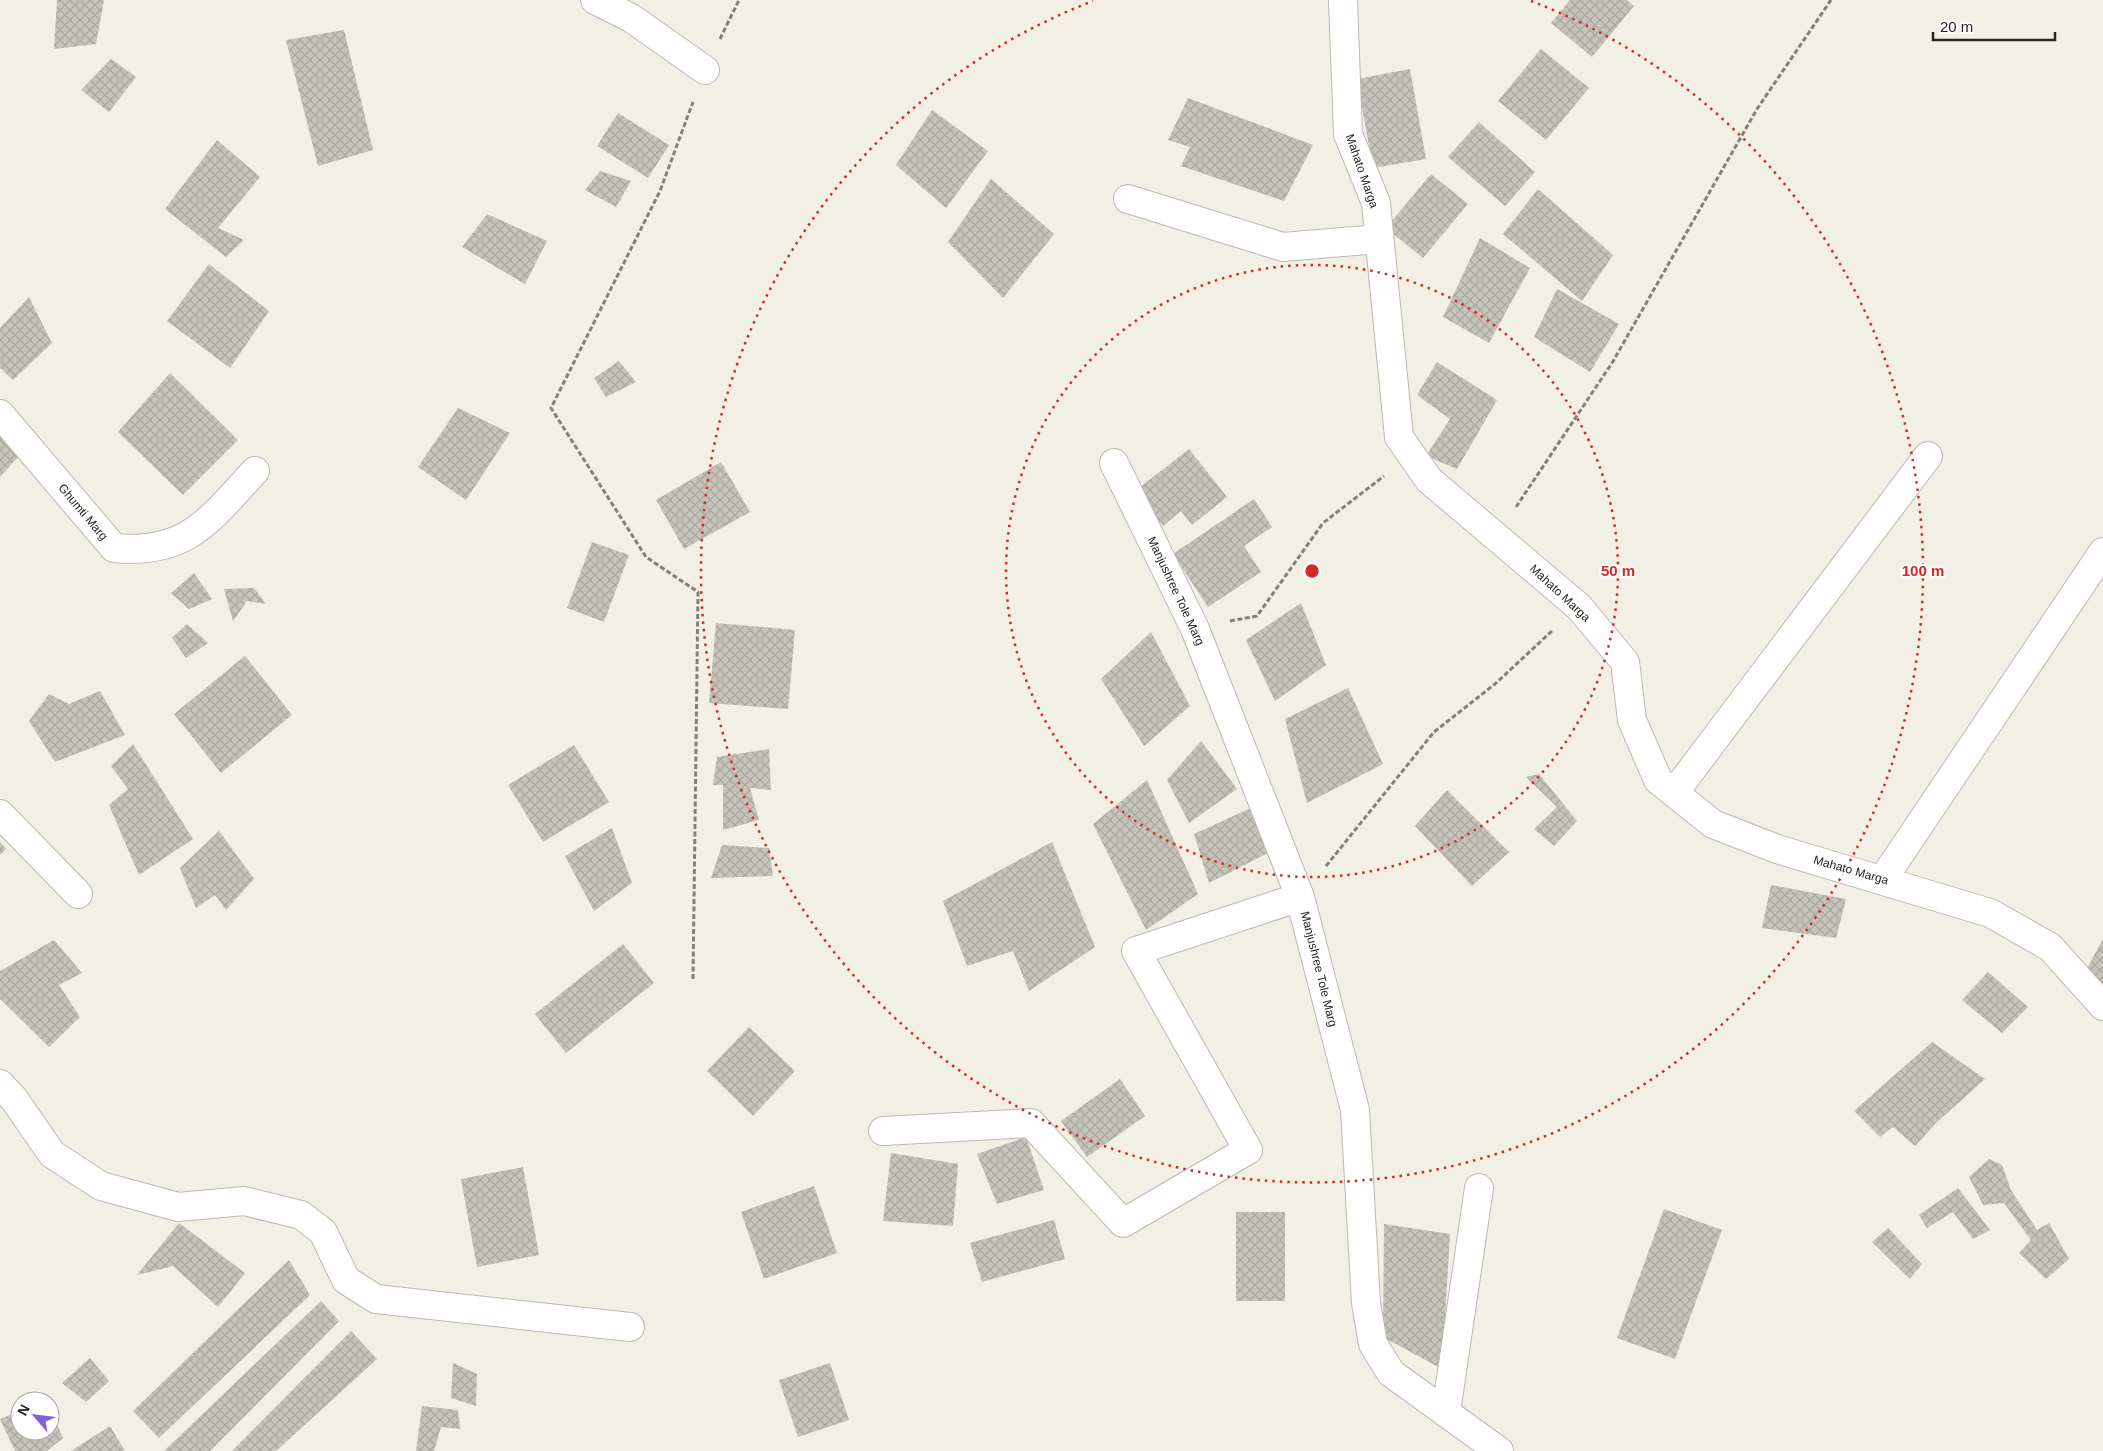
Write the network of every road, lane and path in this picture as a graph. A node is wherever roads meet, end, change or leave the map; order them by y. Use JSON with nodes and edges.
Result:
{"nodes":[{"id":1,"x":595,"y":0,"type":"edge"},
{"id":2,"x":739,"y":0,"type":"edge"},
{"id":3,"x":1343,"y":0,"type":"edge"},
{"id":4,"x":1831,"y":0,"type":"edge"},
{"id":5,"x":705,"y":70,"type":"junction"},
{"id":6,"x":1128,"y":199,"type":"dead end"},
{"id":7,"x":1379,"y":239,"type":"junction"},
{"id":8,"x":0,"y":414,"type":"edge"},
{"id":9,"x":1399,"y":437,"type":"junction"},
{"id":10,"x":1928,"y":456,"type":"dead end"},
{"id":11,"x":1114,"y":463,"type":"dead end"},
{"id":12,"x":255,"y":471,"type":"dead end"},
{"id":13,"x":1496,"y":536,"type":"junction"},
{"id":14,"x":2103,"y":552,"type":"edge"},
{"id":15,"x":1579,"y":607,"type":"junction"},
{"id":16,"x":1195,"y":629,"type":"junction"},
{"id":17,"x":1674,"y":793,"type":"junction"},
{"id":18,"x":0,"y":814,"type":"edge"},
{"id":19,"x":1883,"y":879,"type":"junction"},
{"id":20,"x":78,"y":894,"type":"dead end"},
{"id":21,"x":1300,"y":897,"type":"junction"},
{"id":22,"x":692,"y":979,"type":"dead end"},
{"id":23,"x":2103,"y":1006,"type":"edge"},
{"id":24,"x":0,"y":1084,"type":"edge"},
{"id":25,"x":883,"y":1131,"type":"dead end"},
{"id":26,"x":1479,"y":1188,"type":"dead end"},
{"id":27,"x":630,"y":1327,"type":"dead end"},
{"id":28,"x":1446,"y":1412,"type":"junction"},
{"id":29,"x":1499,"y":1451,"type":"edge"}],
"edges":[{"from":1,"to":5,"type":"street"},
{"from":2,"to":5,"type":"path"},
{"from":3,"to":7,"type":"street","name":"Mahato Marga"},
{"from":4,"to":13,"type":"path"},
{"from":5,"to":22,"type":"path"},
{"from":6,"to":7,"type":"street"},
{"from":7,"to":9,"type":"street","name":"Mahato Marga"},
{"from":8,"to":12,"type":"street","name":"Ghumti Marg"},
{"from":9,"to":13,"type":"street","name":"Mahato Marga"},
{"from":9,"to":16,"type":"path"},
{"from":10,"to":17,"type":"street"},
{"from":11,"to":16,"type":"street","name":"Manjushree Tole Marg"},
{"from":13,"to":15,"type":"street","name":"Mahato Marga"},
{"from":14,"to":19,"type":"street"},
{"from":15,"to":17,"type":"street","name":"Mahato Marga"},
{"from":15,"to":21,"type":"path"},
{"from":16,"to":21,"type":"street","name":"Manjushree Tole Marg"},
{"from":17,"to":19,"type":"street","name":"Mahato Marga"},
{"from":18,"to":20,"type":"street"},
{"from":19,"to":23,"type":"street","name":"Mahato Marga"},
{"from":21,"to":25,"type":"street"},
{"from":21,"to":28,"type":"street","name":"Manjushree Tole Marg"},
{"from":24,"to":27,"type":"street"},
{"from":26,"to":28,"type":"street"},
{"from":28,"to":29,"type":"street","name":"Manjushree Tole Marg"}]}
